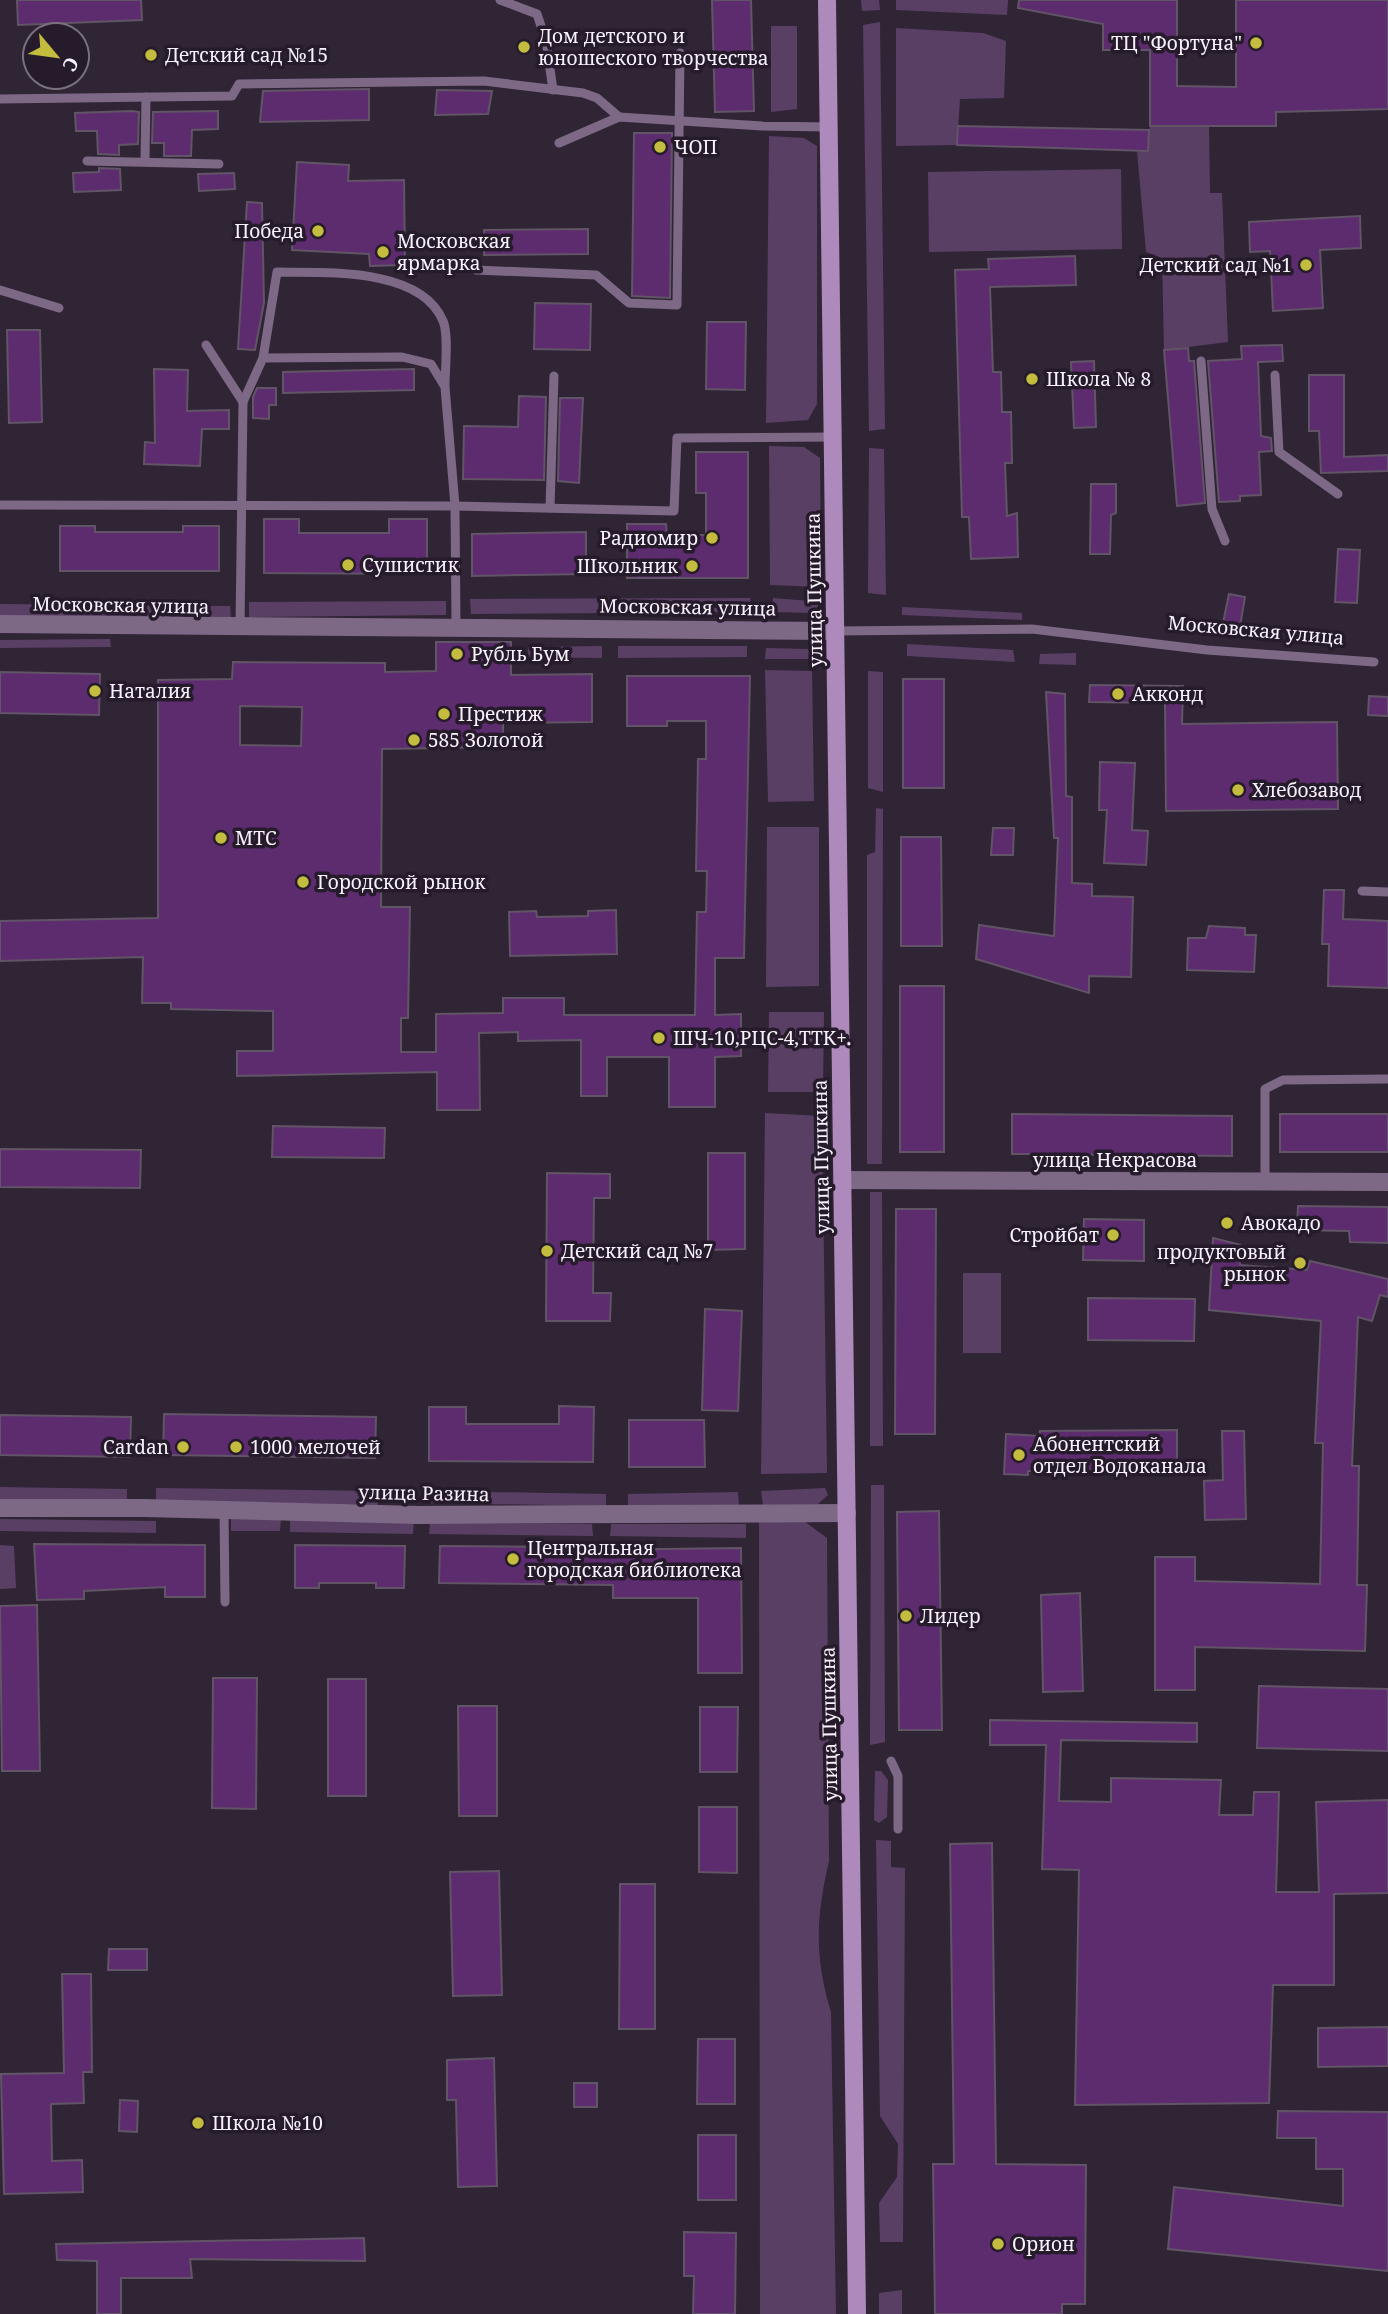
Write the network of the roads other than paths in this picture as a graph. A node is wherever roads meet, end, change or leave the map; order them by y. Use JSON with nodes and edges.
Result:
{"nodes":[{"id":1,"x":500,"y":0,"type":"edge"},
{"id":2,"x":827,"y":0,"type":"edge"},
{"id":3,"x":681,"y":53,"type":"dead end"},
{"id":4,"x":553,"y":89,"type":"junction"},
{"id":5,"x":146,"y":97,"type":"junction"},
{"id":6,"x":0,"y":99,"type":"edge"},
{"id":7,"x":620,"y":117,"type":"junction"},
{"id":8,"x":679,"y":120,"type":"junction"},
{"id":9,"x":829,"y":127,"type":"junction"},
{"id":10,"x":559,"y":143,"type":"dead end"},
{"id":11,"x":87,"y":160,"type":"dead end"},
{"id":12,"x":145,"y":160,"type":"junction"},
{"id":13,"x":219,"y":164,"type":"dead end"},
{"id":14,"x":476,"y":270,"type":"dead end"},
{"id":15,"x":0,"y":290,"type":"edge"},
{"id":16,"x":60,"y":308,"type":"dead end"},
{"id":17,"x":206,"y":345,"type":"dead end"},
{"id":18,"x":263,"y":358,"type":"junction"},
{"id":19,"x":1201,"y":361,"type":"dead end"},
{"id":20,"x":554,"y":376,"type":"dead end"},
{"id":21,"x":1275,"y":376,"type":"dead end"},
{"id":22,"x":445,"y":387,"type":"junction"},
{"id":23,"x":243,"y":402,"type":"junction"},
{"id":24,"x":833,"y":437,"type":"junction"},
{"id":25,"x":1338,"y":494,"type":"dead end"},
{"id":26,"x":0,"y":505,"type":"edge"},
{"id":27,"x":241,"y":506,"type":"junction"},
{"id":28,"x":455,"y":506,"type":"junction"},
{"id":29,"x":550,"y":508,"type":"junction"},
{"id":30,"x":1225,"y":541,"type":"dead end"},
{"id":31,"x":0,"y":624,"type":"edge"},
{"id":32,"x":456,"y":626,"type":"junction"},
{"id":33,"x":240,"y":628,"type":"junction"},
{"id":34,"x":835,"y":631,"type":"junction"},
{"id":35,"x":1374,"y":662,"type":"dead end"},
{"id":36,"x":1362,"y":891,"type":"dead end"},
{"id":37,"x":1388,"y":892,"type":"edge"},
{"id":38,"x":1388,"y":1079,"type":"edge"},
{"id":39,"x":842,"y":1180,"type":"junction"},
{"id":40,"x":1265,"y":1181,"type":"junction"},
{"id":41,"x":1388,"y":1182,"type":"edge"},
{"id":42,"x":0,"y":1508,"type":"edge"},
{"id":43,"x":224,"y":1510,"type":"junction"},
{"id":44,"x":847,"y":1513,"type":"junction"},
{"id":45,"x":225,"y":1602,"type":"dead end"},
{"id":46,"x":891,"y":1761,"type":"dead end"},
{"id":47,"x":898,"y":1829,"type":"dead end"},
{"id":48,"x":857,"y":2314,"type":"edge"}],
"edges":[{"from":1,"to":4,"type":"lane"},
{"from":2,"to":9,"type":"main road","name":"улица Пушкина"},
{"from":3,"to":8,"type":"lane"},
{"from":4,"to":5,"type":"lane"},
{"from":4,"to":7,"type":"lane"},
{"from":5,"to":6,"type":"lane"},
{"from":5,"to":12,"type":"lane"},
{"from":7,"to":8,"type":"lane"},
{"from":7,"to":10,"type":"lane"},
{"from":8,"to":9,"type":"lane"},
{"from":8,"to":14,"type":"lane"},
{"from":9,"to":24,"type":"main road","name":"улица Пушкина"},
{"from":11,"to":12,"type":"lane"},
{"from":12,"to":13,"type":"lane"},
{"from":15,"to":16,"type":"lane"},
{"from":17,"to":23,"type":"lane"},
{"from":18,"to":22,"type":"lane"},
{"from":18,"to":22,"type":"lane"},
{"from":18,"to":23,"type":"lane"},
{"from":19,"to":30,"type":"lane"},
{"from":20,"to":29,"type":"lane"},
{"from":21,"to":25,"type":"lane"},
{"from":22,"to":28,"type":"lane"},
{"from":23,"to":27,"type":"lane"},
{"from":24,"to":29,"type":"lane"},
{"from":24,"to":34,"type":"main road","name":"улица Пушкина"},
{"from":26,"to":27,"type":"lane"},
{"from":27,"to":28,"type":"lane"},
{"from":27,"to":33,"type":"lane"},
{"from":28,"to":29,"type":"lane"},
{"from":28,"to":32,"type":"lane"},
{"from":31,"to":33,"type":"street","name":"Московская улица"},
{"from":32,"to":33,"type":"street","name":"Московская улица"},
{"from":32,"to":34,"type":"street","name":"Московская улица"},
{"from":34,"to":35,"type":"lane","name":"Московская улица"},
{"from":34,"to":39,"type":"main road","name":"улица Пушкина"},
{"from":36,"to":37,"type":"lane"},
{"from":38,"to":40,"type":"lane"},
{"from":39,"to":40,"type":"street","name":"улица Некрасова"},
{"from":39,"to":44,"type":"main road","name":"улица Пушкина"},
{"from":40,"to":41,"type":"street","name":"улица Некрасова"},
{"from":42,"to":43,"type":"street","name":"улица Разина"},
{"from":43,"to":44,"type":"street","name":"улица Разина"},
{"from":43,"to":45,"type":"lane"},
{"from":44,"to":48,"type":"main road","name":"улица Пушкина"},
{"from":46,"to":47,"type":"lane"}]}
